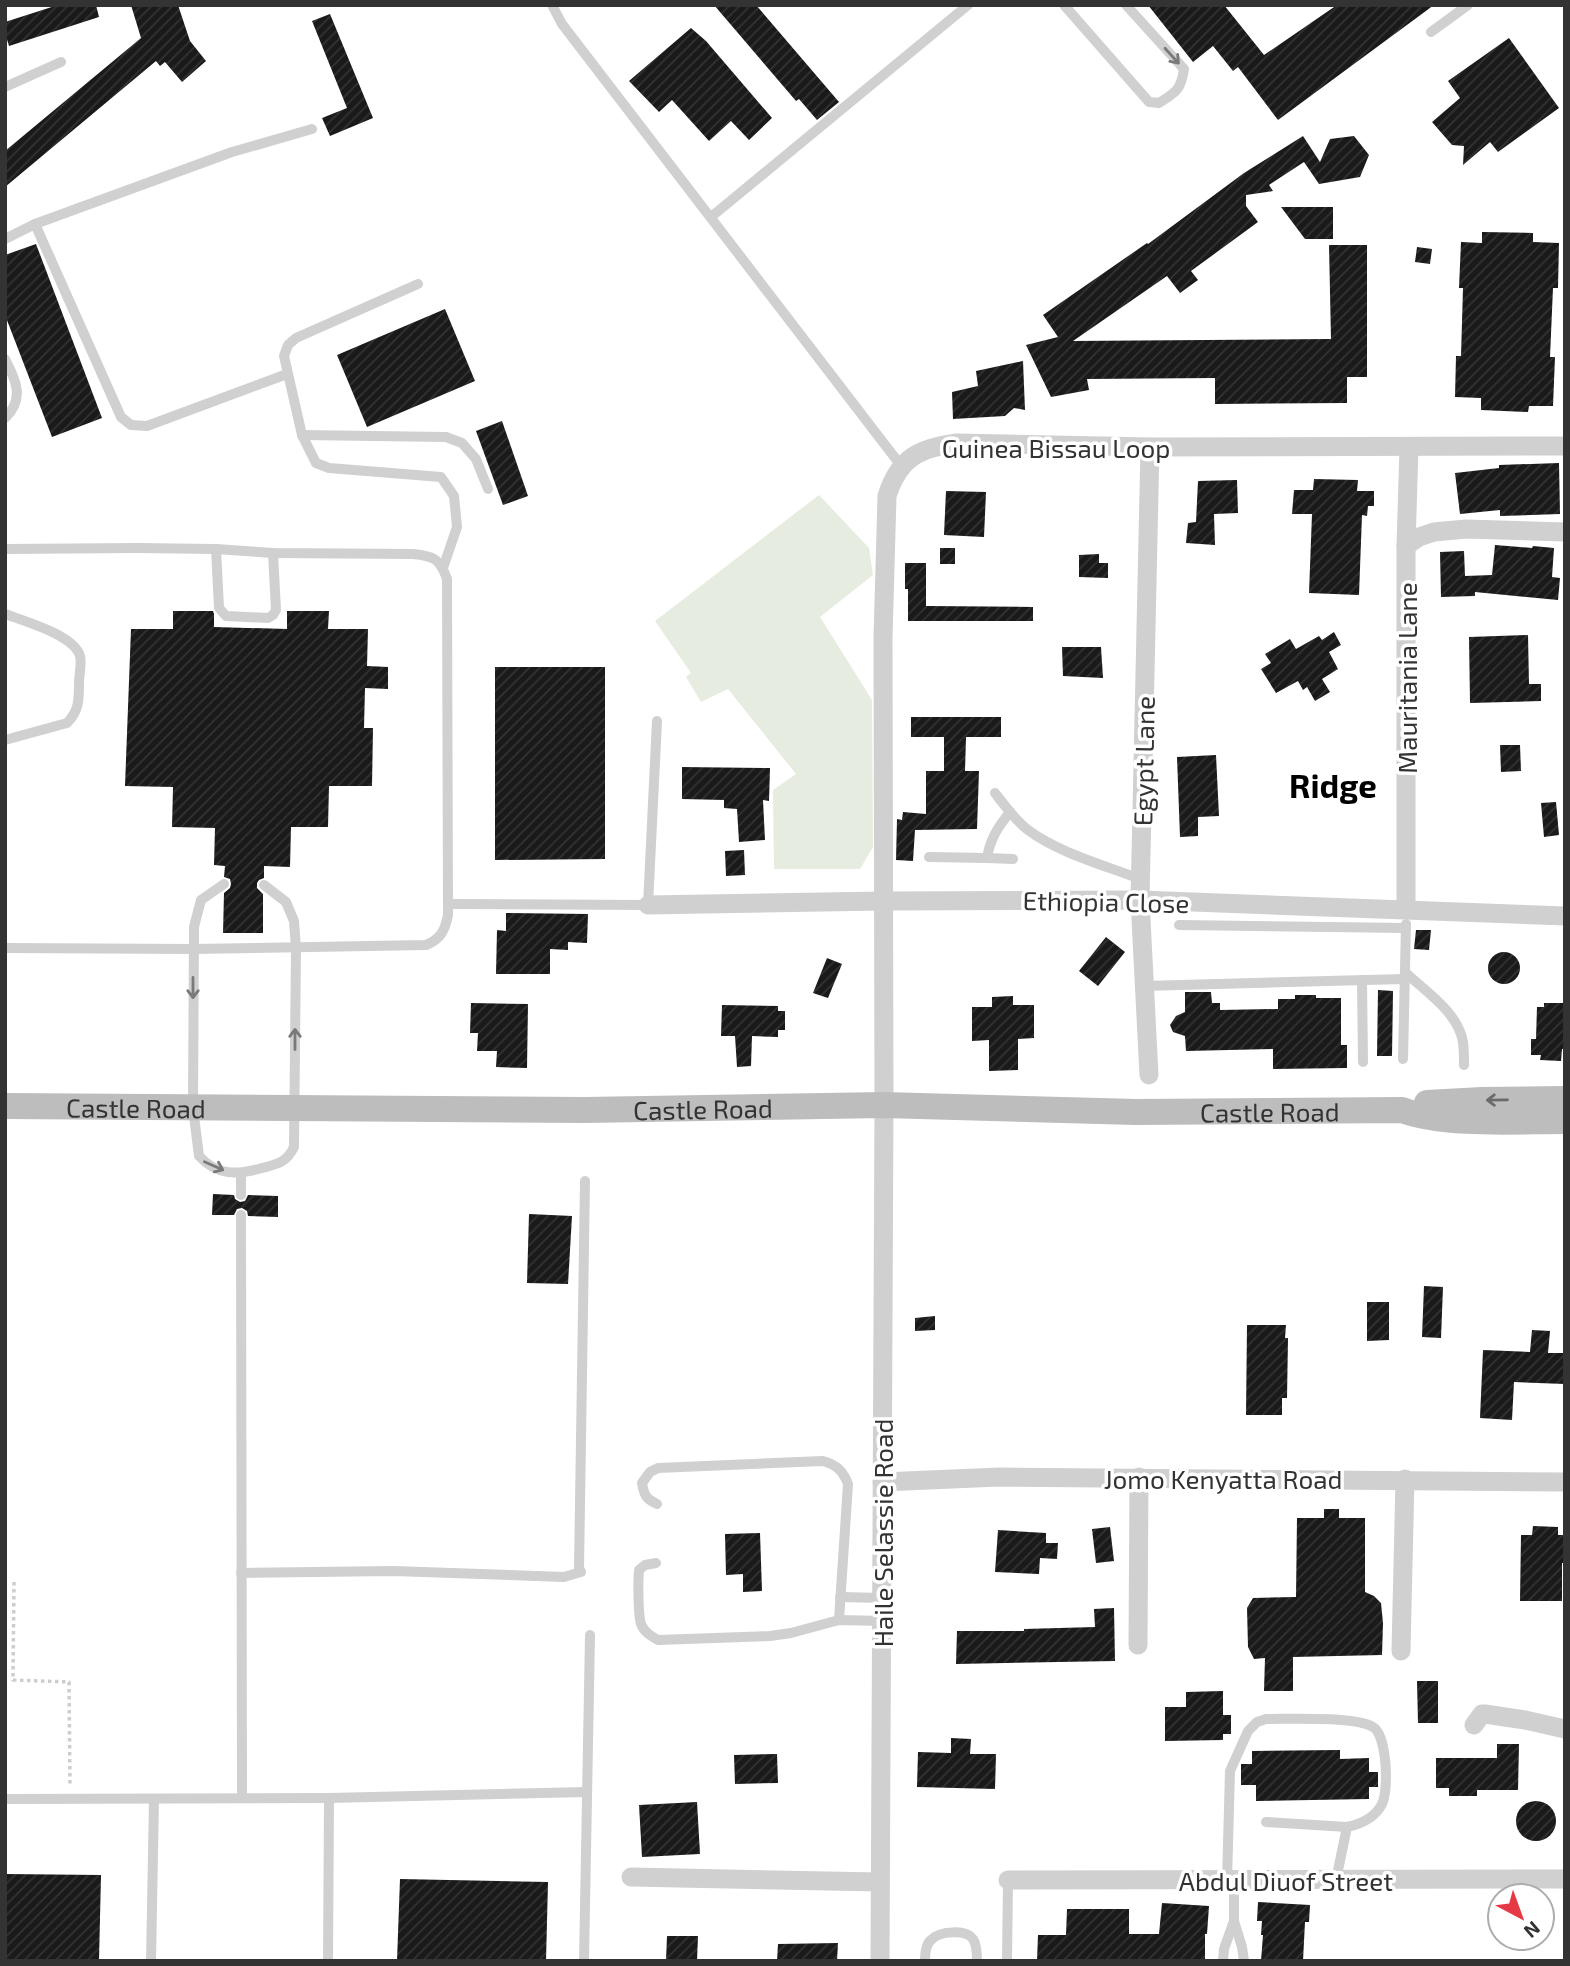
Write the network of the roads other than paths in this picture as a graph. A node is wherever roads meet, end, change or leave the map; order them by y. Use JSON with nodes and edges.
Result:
{"nodes":[{"id":1,"x":552,"y":5,"type":"edge"},
{"id":2,"x":968,"y":5,"type":"edge"},
{"id":3,"x":1064,"y":5,"type":"edge"},
{"id":4,"x":1126,"y":5,"type":"edge"},
{"id":5,"x":1468,"y":5,"type":"edge"},
{"id":6,"x":1431,"y":32,"type":"dead end"},
{"id":7,"x":61,"y":62,"type":"dead end"},
{"id":8,"x":5,"y":87,"type":"edge"},
{"id":9,"x":312,"y":129,"type":"dead end"},
{"id":10,"x":712,"y":217,"type":"junction"},
{"id":11,"x":35,"y":224,"type":"junction"},
{"id":12,"x":5,"y":239,"type":"edge"},
{"id":13,"x":418,"y":284,"type":"dead end"},
{"id":14,"x":5,"y":359,"type":"edge"},
{"id":15,"x":287,"y":374,"type":"junction"},
{"id":16,"x":5,"y":418,"type":"edge"},
{"id":17,"x":302,"y":435,"type":"junction"},
{"id":18,"x":1565,"y":446,"type":"edge"},
{"id":19,"x":1150,"y":447,"type":"junction"},
{"id":20,"x":1409,"y":447,"type":"junction"},
{"id":21,"x":902,"y":467,"type":"junction"},
{"id":22,"x":488,"y":489,"type":"dead end"},
{"id":23,"x":1565,"y":531,"type":"edge"},
{"id":24,"x":1406,"y":547,"type":"junction"},
{"id":25,"x":216,"y":549,"type":"junction"},
{"id":26,"x":5,"y":550,"type":"edge"},
{"id":27,"x":273,"y":554,"type":"junction"},
{"id":28,"x":443,"y":568,"type":"junction"},
{"id":29,"x":5,"y":614,"type":"edge"},
{"id":30,"x":657,"y":721,"type":"dead end"},
{"id":31,"x":5,"y":740,"type":"edge"},
{"id":32,"x":995,"y":793,"type":"dead end"},
{"id":33,"x":1010,"y":812,"type":"junction"},
{"id":34,"x":929,"y":857,"type":"dead end"},
{"id":35,"x":987,"y":858,"type":"junction"},
{"id":36,"x":1013,"y":859,"type":"dead end"},
{"id":37,"x":1140,"y":879,"type":"junction"},
{"id":38,"x":224,"y":884,"type":"dead end"},
{"id":39,"x":264,"y":884,"type":"dead end"},
{"id":40,"x":1140,"y":900,"type":"junction"},
{"id":41,"x":884,"y":901,"type":"junction"},
{"id":42,"x":448,"y":904,"type":"junction"},
{"id":43,"x":648,"y":905,"type":"junction"},
{"id":44,"x":1565,"y":916,"type":"edge"},
{"id":45,"x":1406,"y":919,"type":"junction"},
{"id":46,"x":1179,"y":925,"type":"dead end"},
{"id":47,"x":5,"y":948,"type":"edge"},
{"id":48,"x":296,"y":948,"type":"junction"},
{"id":49,"x":193,"y":949,"type":"junction"},
{"id":50,"x":1405,"y":976,"type":"junction"},
{"id":51,"x":1362,"y":980,"type":"junction"},
{"id":52,"x":1144,"y":986,"type":"junction"},
{"id":53,"x":1403,"y":1059,"type":"dead end"},
{"id":54,"x":1363,"y":1062,"type":"dead end"},
{"id":55,"x":1464,"y":1065,"type":"dead end"},
{"id":56,"x":1149,"y":1076,"type":"dead end"},
{"id":57,"x":1565,"y":1099,"type":"edge"},
{"id":58,"x":884,"y":1105,"type":"junction"},
{"id":59,"x":5,"y":1106,"type":"edge"},
{"id":60,"x":295,"y":1107,"type":"junction"},
{"id":61,"x":192,"y":1108,"type":"junction"},
{"id":62,"x":1402,"y":1110,"type":"junction"},
{"id":63,"x":1565,"y":1121,"type":"edge"},
{"id":64,"x":241,"y":1174,"type":"junction"},
{"id":65,"x":585,"y":1181,"type":"dead end"},
{"id":66,"x":241,"y":1195,"type":"dead end"},
{"id":67,"x":241,"y":1215,"type":"dead end"},
{"id":68,"x":1139,"y":1477,"type":"junction"},
{"id":69,"x":1405,"y":1479,"type":"junction"},
{"id":70,"x":882,"y":1482,"type":"junction"},
{"id":71,"x":1565,"y":1482,"type":"edge"},
{"id":72,"x":657,"y":1504,"type":"dead end"},
{"id":73,"x":656,"y":1563,"type":"dead end"},
{"id":74,"x":241,"y":1573,"type":"junction"},
{"id":75,"x":840,"y":1597,"type":"junction"},
{"id":76,"x":882,"y":1598,"type":"junction"},
{"id":77,"x":839,"y":1620,"type":"junction"},
{"id":78,"x":882,"y":1621,"type":"junction"},
{"id":79,"x":590,"y":1635,"type":"dead end"},
{"id":80,"x":1139,"y":1645,"type":"dead end"},
{"id":81,"x":1401,"y":1651,"type":"dead end"},
{"id":82,"x":1474,"y":1725,"type":"dead end"},
{"id":83,"x":1565,"y":1729,"type":"edge"},
{"id":84,"x":587,"y":1792,"type":"junction"},
{"id":85,"x":242,"y":1798,"type":"junction"},
{"id":86,"x":329,"y":1798,"type":"junction"},
{"id":87,"x":5,"y":1799,"type":"edge"},
{"id":88,"x":154,"y":1799,"type":"junction"},
{"id":89,"x":1266,"y":1822,"type":"dead end"},
{"id":90,"x":1347,"y":1826,"type":"junction"},
{"id":91,"x":631,"y":1877,"type":"dead end"},
{"id":92,"x":1008,"y":1880,"type":"joint"},
{"id":93,"x":1565,"y":1880,"type":"edge"},
{"id":94,"x":1230,"y":1881,"type":"junction"},
{"id":95,"x":1336,"y":1881,"type":"junction"},
{"id":96,"x":880,"y":1882,"type":"junction"},
{"id":97,"x":1234,"y":1921,"type":"junction"},
{"id":98,"x":151,"y":1961,"type":"edge"},
{"id":99,"x":328,"y":1961,"type":"edge"},
{"id":100,"x":584,"y":1961,"type":"edge"},
{"id":101,"x":880,"y":1961,"type":"edge"},
{"id":102,"x":925,"y":1961,"type":"edge"},
{"id":103,"x":977,"y":1961,"type":"edge"},
{"id":104,"x":1007,"y":1961,"type":"edge"},
{"id":105,"x":1223,"y":1961,"type":"edge"},
{"id":106,"x":1244,"y":1961,"type":"edge"}],
"edges":[{"from":1,"to":10,"type":"lane"},
{"from":2,"to":10,"type":"lane"},
{"from":4,"to":3,"type":"lane","one_way":true},
{"from":5,"to":6,"type":"lane"},
{"from":7,"to":8,"type":"lane"},
{"from":9,"to":11,"type":"lane"},
{"from":10,"to":21,"type":"lane"},
{"from":11,"to":12,"type":"lane"},
{"from":11,"to":15,"type":"lane"},
{"from":13,"to":15,"type":"lane"},
{"from":14,"to":16,"type":"lane"},
{"from":15,"to":17,"type":"lane"},
{"from":17,"to":22,"type":"lane"},
{"from":17,"to":28,"type":"lane"},
{"from":18,"to":20,"type":"street","name":"Guinea Bissau Loop"},
{"from":19,"to":20,"type":"street","name":"Guinea Bissau Loop"},
{"from":19,"to":21,"type":"street","name":"Guinea Bissau Loop"},
{"from":19,"to":37,"type":"street","name":"Egypt Lane"},
{"from":20,"to":24,"type":"street","name":"Mauritania Lane"},
{"from":21,"to":41,"type":"street","name":"Guinea Bissau Loop"},
{"from":23,"to":24,"type":"street"},
{"from":24,"to":45,"type":"street","name":"Mauritania Lane"},
{"from":25,"to":26,"type":"lane"},
{"from":25,"to":27,"type":"lane"},
{"from":25,"to":27,"type":"lane"},
{"from":27,"to":28,"type":"lane"},
{"from":28,"to":42,"type":"lane"},
{"from":29,"to":31,"type":"lane"},
{"from":30,"to":43,"type":"lane"},
{"from":32,"to":33,"type":"lane"},
{"from":33,"to":35,"type":"lane"},
{"from":33,"to":37,"type":"lane"},
{"from":34,"to":35,"type":"lane"},
{"from":35,"to":36,"type":"lane"},
{"from":37,"to":40,"type":"street","name":"Egypt Lane"},
{"from":38,"to":49,"type":"lane"},
{"from":39,"to":48,"type":"lane"},
{"from":40,"to":41,"type":"street","name":"Ethiopia Close"},
{"from":40,"to":45,"type":"street","name":"Ethiopia Close"},
{"from":40,"to":52,"type":"street","name":"Egypt Lane"},
{"from":41,"to":43,"type":"street","name":"Ethiopia Close"},
{"from":41,"to":58,"type":"street","name":"Guinea Bissau Loop"},
{"from":42,"to":43,"type":"lane"},
{"from":42,"to":48,"type":"lane"},
{"from":44,"to":45,"type":"street","name":"Ethiopia Close"},
{"from":45,"to":46,"type":"lane"},
{"from":45,"to":50,"type":"lane"},
{"from":47,"to":49,"type":"lane"},
{"from":48,"to":49,"type":"lane"},
{"from":60,"to":48,"type":"lane","one_way":true},
{"from":49,"to":61,"type":"lane","one_way":true},
{"from":50,"to":51,"type":"lane"},
{"from":50,"to":53,"type":"lane"},
{"from":50,"to":55,"type":"lane"},
{"from":51,"to":52,"type":"lane"},
{"from":51,"to":54,"type":"lane"},
{"from":52,"to":56,"type":"street","name":"Egypt Lane"},
{"from":57,"to":62,"type":"main road","name":"Castle Road","one_way":true},
{"from":58,"to":60,"type":"main road","name":"Castle Road"},
{"from":58,"to":62,"type":"main road","name":"Castle Road"},
{"from":58,"to":70,"type":"street","name":"Haile Selassie Road"},
{"from":59,"to":61,"type":"main road","name":"Castle Road"},
{"from":60,"to":61,"type":"main road","name":"Castle Road"},
{"from":60,"to":64,"type":"lane"},
{"from":61,"to":64,"type":"lane","one_way":true},
{"from":62,"to":63,"type":"main road","name":"Castle Road"},
{"from":64,"to":66,"type":"lane"},
{"from":65,"to":74,"type":"lane"},
{"from":67,"to":74,"type":"lane"},
{"from":68,"to":69,"type":"street","name":"Jomo Kenyatta Road"},
{"from":68,"to":70,"type":"street","name":"Jomo Kenyatta Road"},
{"from":68,"to":80,"type":"street"},
{"from":69,"to":71,"type":"street","name":"Jomo Kenyatta Road"},
{"from":69,"to":81,"type":"street"},
{"from":70,"to":76,"type":"street","name":"Haile Selassie Road"},
{"from":72,"to":75,"type":"lane"},
{"from":73,"to":77,"type":"lane"},
{"from":74,"to":85,"type":"lane"},
{"from":75,"to":76,"type":"lane"},
{"from":75,"to":77,"type":"lane"},
{"from":76,"to":78,"type":"street","name":"Haile Selassie Road"},
{"from":77,"to":78,"type":"lane"},
{"from":78,"to":96,"type":"street","name":"Haile Selassie Road"},
{"from":79,"to":84,"type":"lane"},
{"from":82,"to":83,"type":"street"},
{"from":84,"to":86,"type":"lane"},
{"from":84,"to":100,"type":"lane"},
{"from":85,"to":86,"type":"lane"},
{"from":85,"to":88,"type":"lane"},
{"from":86,"to":99,"type":"lane"},
{"from":87,"to":88,"type":"lane"},
{"from":88,"to":98,"type":"lane"},
{"from":89,"to":90,"type":"lane"},
{"from":90,"to":94,"type":"lane"},
{"from":90,"to":95,"type":"lane"},
{"from":91,"to":96,"type":"street"},
{"from":92,"to":94,"type":"street","name":"Abdul Diuof Street"},
{"from":92,"to":104,"type":"lane"},
{"from":93,"to":95,"type":"street","name":"Abdul Diuof Street"},
{"from":94,"to":95,"type":"street","name":"Abdul Diuof Street"},
{"from":94,"to":97,"type":"lane"},
{"from":96,"to":101,"type":"street","name":"Haile Selassie Road"},
{"from":97,"to":105,"type":"lane"},
{"from":97,"to":106,"type":"lane"},
{"from":102,"to":103,"type":"lane"}]}
